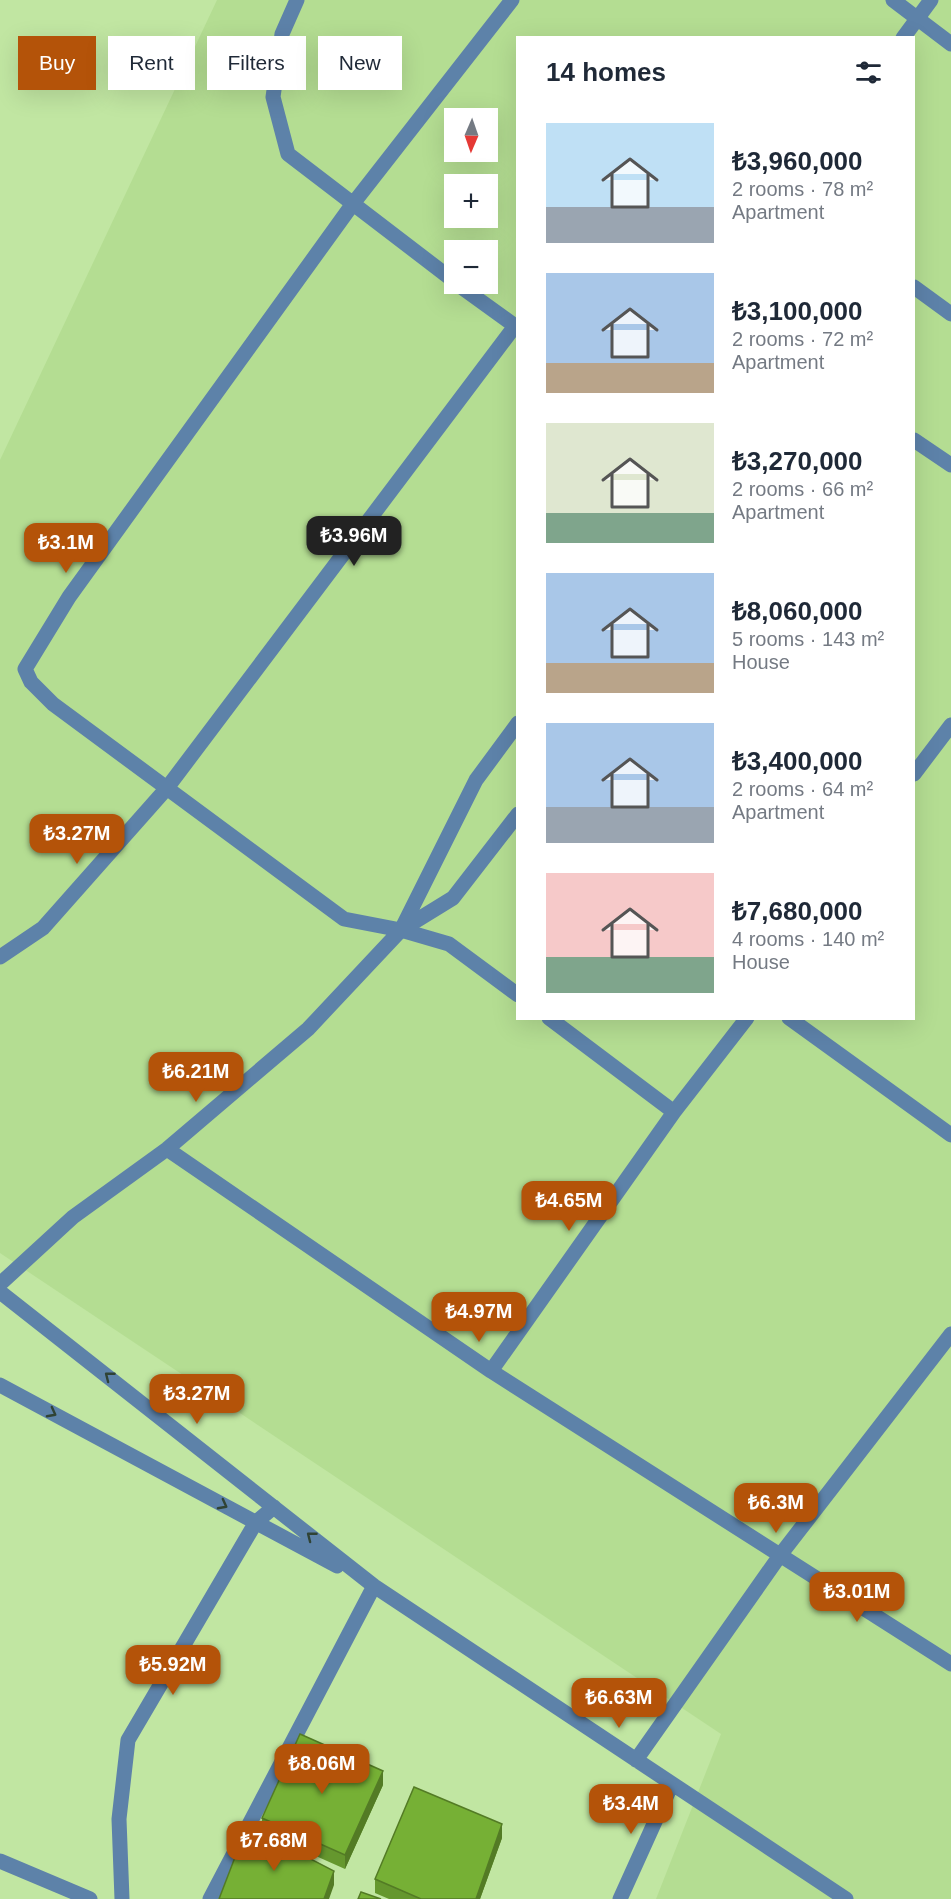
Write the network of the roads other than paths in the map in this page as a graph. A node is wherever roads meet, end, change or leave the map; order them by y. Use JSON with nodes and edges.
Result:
{"nodes":[{"id":1,"x":297,"y":0,"type":"edge"},
{"id":2,"x":512,"y":0,"type":"edge"},
{"id":3,"x":893,"y":0,"type":"edge"},
{"id":4,"x":932,"y":0,"type":"edge"},
{"id":5,"x":917,"y":18,"type":"junction"},
{"id":6,"x":904,"y":36,"type":"edge"},
{"id":7,"x":951,"y":44,"type":"edge"},
{"id":8,"x":352,"y":205,"type":"junction"},
{"id":9,"x":444,"y":273,"type":"edge"},
{"id":10,"x":915,"y":288,"type":"edge"},
{"id":11,"x":472,"y":294,"type":"edge"},
{"id":12,"x":951,"y":315,"type":"edge"},
{"id":13,"x":516,"y":327,"type":"edge"},
{"id":14,"x":915,"y":441,"type":"edge"},
{"id":15,"x":951,"y":465,"type":"edge"},
{"id":16,"x":951,"y":725,"type":"edge"},
{"id":17,"x":516,"y":726,"type":"edge"},
{"id":18,"x":915,"y":773,"type":"edge"},
{"id":19,"x":166,"y":788,"type":"junction"},
{"id":20,"x":516,"y":817,"type":"edge"},
{"id":21,"x":401,"y":930,"type":"junction"},
{"id":22,"x":0,"y":957,"type":"edge"},
{"id":23,"x":516,"y":994,"type":"edge"},
{"id":24,"x":552,"y":1020,"type":"edge"},
{"id":25,"x":745,"y":1020,"type":"edge"},
{"id":26,"x":792,"y":1020,"type":"edge"},
{"id":27,"x":674,"y":1112,"type":"junction"},
{"id":28,"x":949,"y":1131,"type":"edge"},
{"id":29,"x":167,"y":1149,"type":"junction"},
{"id":30,"x":0,"y":1284,"type":"edge"},
{"id":31,"x":0,"y":1292,"type":"edge"},
{"id":32,"x":951,"y":1334,"type":"edge"},
{"id":33,"x":491,"y":1371,"type":"junction"},
{"id":34,"x":0,"y":1385,"type":"edge"},
{"id":35,"x":274,"y":1507,"type":"junction"},
{"id":36,"x":256,"y":1522,"type":"junction"},
{"id":37,"x":781,"y":1554,"type":"junction"},
{"id":38,"x":374,"y":1586,"type":"junction"},
{"id":39,"x":951,"y":1664,"type":"edge"},
{"id":40,"x":636,"y":1760,"type":"junction"},
{"id":41,"x":672,"y":1784,"type":"junction"},
{"id":42,"x":0,"y":1861,"type":"edge"},
{"id":43,"x":90,"y":1899,"type":"edge"},
{"id":44,"x":122,"y":1899,"type":"edge"},
{"id":45,"x":210,"y":1899,"type":"edge"},
{"id":46,"x":620,"y":1899,"type":"edge"},
{"id":47,"x":846,"y":1899,"type":"edge"}],
"edges":[{"from":1,"to":8,"type":"street"},
{"from":2,"to":8,"type":"street"},
{"from":3,"to":5,"type":"street"},
{"from":4,"to":5,"type":"street"},
{"from":5,"to":6,"type":"street"},
{"from":5,"to":7,"type":"street"},
{"from":8,"to":9,"type":"street"},
{"from":8,"to":19,"type":"street"},
{"from":10,"to":12,"type":"street"},
{"from":11,"to":13,"type":"street"},
{"from":13,"to":19,"type":"street"},
{"from":14,"to":15,"type":"street"},
{"from":16,"to":18,"type":"street"},
{"from":17,"to":21,"type":"street"},
{"from":19,"to":21,"type":"street"},
{"from":19,"to":22,"type":"street"},
{"from":20,"to":21,"type":"street"},
{"from":21,"to":23,"type":"street"},
{"from":21,"to":29,"type":"street"},
{"from":24,"to":27,"type":"street"},
{"from":25,"to":27,"type":"street"},
{"from":26,"to":28,"type":"street"},
{"from":27,"to":33,"type":"street"},
{"from":29,"to":30,"type":"street"},
{"from":29,"to":33,"type":"street"},
{"from":35,"to":31,"type":"street","one_way":true},
{"from":32,"to":37,"type":"street"},
{"from":33,"to":37,"type":"street"},
{"from":34,"to":36,"type":"street","one_way":true},
{"from":35,"to":36,"type":"street"},
{"from":38,"to":35,"type":"street","one_way":true},
{"from":36,"to":38,"type":"street"},
{"from":36,"to":44,"type":"street"},
{"from":37,"to":39,"type":"street"},
{"from":37,"to":40,"type":"street"},
{"from":38,"to":40,"type":"street"},
{"from":38,"to":45,"type":"street"},
{"from":40,"to":41,"type":"street"},
{"from":41,"to":46,"type":"street"},
{"from":41,"to":47,"type":"street"},
{"from":42,"to":43,"type":"street"}]}
